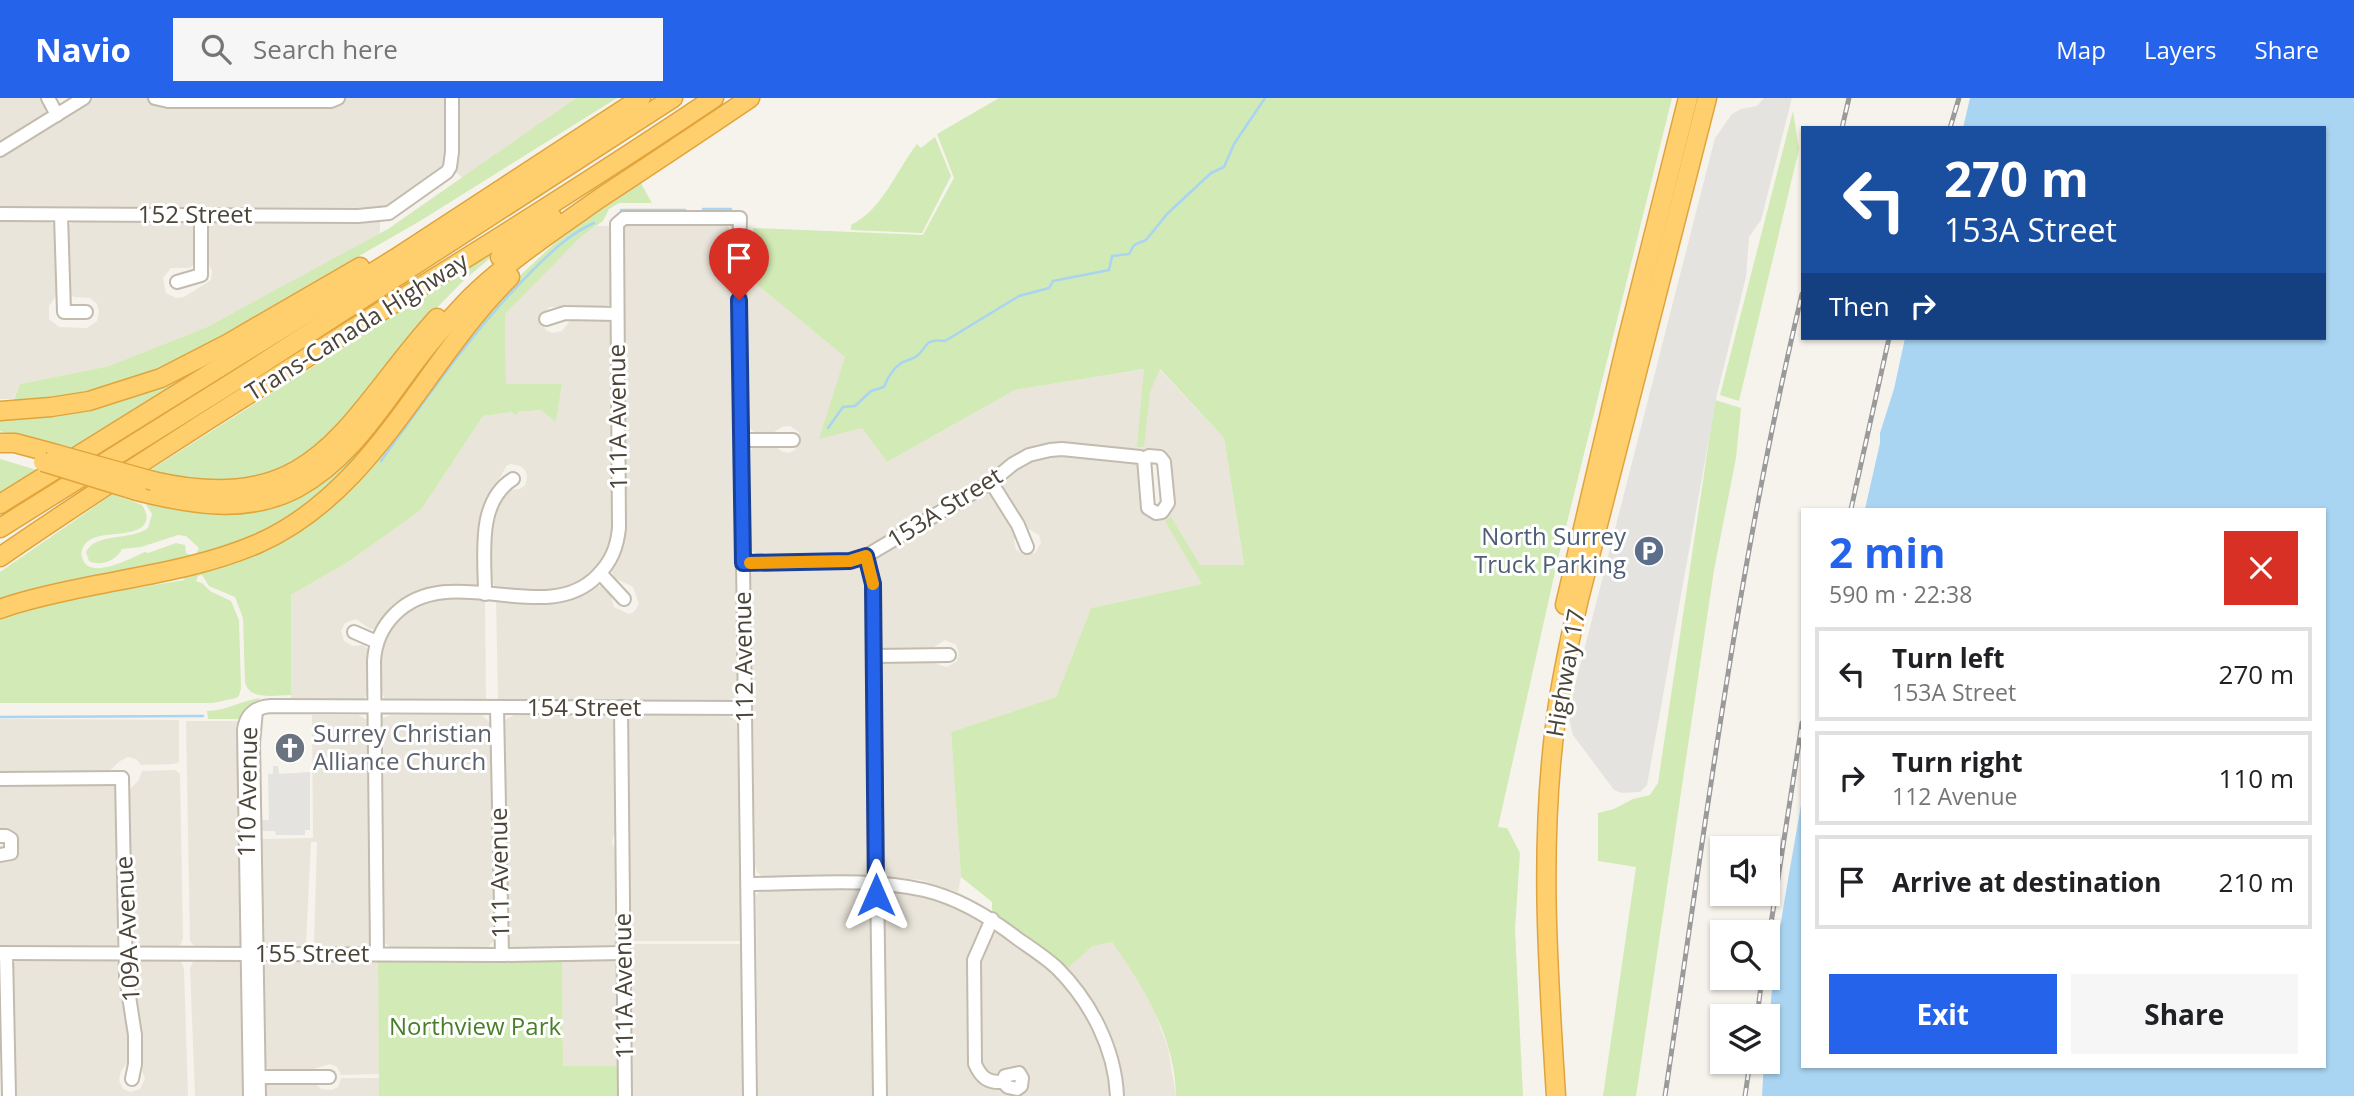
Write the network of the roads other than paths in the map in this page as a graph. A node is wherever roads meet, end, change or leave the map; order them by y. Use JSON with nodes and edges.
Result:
{"nodes":[{"id":1,"x":48,"y":98,"type":"edge"},
{"id":2,"x":84,"y":98,"type":"edge"},
{"id":3,"x":155,"y":98,"type":"edge"},
{"id":4,"x":338,"y":98,"type":"edge"},
{"id":5,"x":452,"y":98,"type":"edge"},
{"id":6,"x":641,"y":98,"type":"edge"},
{"id":7,"x":673,"y":98,"type":"edge"},
{"id":8,"x":714,"y":98,"type":"edge"},
{"id":9,"x":750,"y":98,"type":"edge"},
{"id":10,"x":1688,"y":98,"type":"edge"},
{"id":11,"x":1697,"y":98,"type":"edge"},
{"id":12,"x":1707,"y":98,"type":"edge"},
{"id":13,"x":1714,"y":98,"type":"edge"},
{"id":14,"x":691,"y":114,"type":"junction"},
{"id":15,"x":57,"y":115,"type":"junction"},
{"id":16,"x":0,"y":150,"type":"edge"},
{"id":17,"x":533,"y":168,"type":"junction"},
{"id":18,"x":600,"y":199,"type":"junction"},
{"id":19,"x":0,"y":214,"type":"edge"},
{"id":20,"x":61,"y":215,"type":"junction"},
{"id":21,"x":201,"y":215,"type":"junction"},
{"id":22,"x":740,"y":218,"type":"joint"},
{"id":23,"x":1674,"y":227,"type":"junction"},
{"id":24,"x":177,"y":282,"type":"dead end"},
{"id":25,"x":86,"y":312,"type":"dead end"},
{"id":26,"x":617,"y":314,"type":"junction"},
{"id":27,"x":546,"y":319,"type":"dead end"},
{"id":28,"x":1627,"y":341,"type":"junction"},
{"id":29,"x":0,"y":411,"type":"edge"},
{"id":30,"x":741,"y":440,"type":"junction"},
{"id":31,"x":793,"y":440,"type":"dead end"},
{"id":32,"x":0,"y":444,"type":"edge"},
{"id":33,"x":50,"y":458,"type":"junction"},
{"id":34,"x":1144,"y":459,"type":"dead end"},
{"id":35,"x":513,"y":479,"type":"dead end"},
{"id":36,"x":991,"y":482,"type":"junction"},
{"id":37,"x":0,"y":504,"type":"edge"},
{"id":38,"x":0,"y":528,"type":"edge"},
{"id":39,"x":1027,"y":547,"type":"dead end"},
{"id":40,"x":866,"y":556,"type":"junction"},
{"id":41,"x":0,"y":557,"type":"edge"},
{"id":42,"x":743,"y":563,"type":"junction"},
{"id":43,"x":600,"y":573,"type":"junction"},
{"id":44,"x":485,"y":594,"type":"junction"},
{"id":45,"x":624,"y":599,"type":"dead end"},
{"id":46,"x":0,"y":609,"type":"edge"},
{"id":47,"x":354,"y":632,"type":"dead end"},
{"id":48,"x":377,"y":642,"type":"junction"},
{"id":49,"x":949,"y":655,"type":"dead end"},
{"id":50,"x":874,"y":656,"type":"junction"},
{"id":51,"x":375,"y":708,"type":"junction"},
{"id":52,"x":498,"y":708,"type":"junction"},
{"id":53,"x":621,"y":708,"type":"junction"},
{"id":54,"x":745,"y":708,"type":"junction"},
{"id":55,"x":256,"y":710,"type":"joint"},
{"id":56,"x":0,"y":779,"type":"edge"},
{"id":57,"x":0,"y":836,"type":"edge"},
{"id":58,"x":0,"y":855,"type":"edge"},
{"id":59,"x":880,"y":883,"type":"junction"},
{"id":60,"x":748,"y":884,"type":"junction"},
{"id":61,"x":992,"y":919,"type":"junction"},
{"id":62,"x":3,"y":953,"type":"edge"},
{"id":63,"x":624,"y":953,"type":"junction"},
{"id":64,"x":125,"y":954,"type":"junction"},
{"id":65,"x":252,"y":954,"type":"junction"},
{"id":66,"x":377,"y":954,"type":"junction"},
{"id":67,"x":502,"y":955,"type":"junction"},
{"id":68,"x":254,"y":1077,"type":"junction"},
{"id":69,"x":328,"y":1077,"type":"dead end"},
{"id":70,"x":132,"y":1079,"type":"dead end"},
{"id":71,"x":1003,"y":1082,"type":"dead end"},
{"id":72,"x":9,"y":1096,"type":"edge"},
{"id":73,"x":250,"y":1096,"type":"edge"},
{"id":74,"x":259,"y":1096,"type":"edge"},
{"id":75,"x":625,"y":1096,"type":"edge"},
{"id":76,"x":750,"y":1096,"type":"edge"},
{"id":77,"x":880,"y":1096,"type":"edge"},
{"id":78,"x":1116,"y":1096,"type":"edge"},
{"id":79,"x":1545,"y":1096,"type":"edge"},
{"id":80,"x":1556,"y":1096,"type":"edge"}],
"edges":[{"from":1,"to":15,"type":"street"},
{"from":2,"to":15,"type":"street"},
{"from":3,"to":4,"type":"street"},
{"from":5,"to":21,"type":"street","name":"152 Street"},
{"from":6,"to":17,"type":"highway"},
{"from":7,"to":38,"type":"highway","name":"Trans-Canada Highway"},
{"from":8,"to":14,"type":"highway","name":"Trans-Canada Highway"},
{"from":9,"to":18,"type":"highway"},
{"from":10,"to":28,"type":"highway","name":"Highway 17"},
{"from":11,"to":28,"type":"highway"},
{"from":12,"to":23,"type":"highway","name":"Highway 17"},
{"from":13,"to":23,"type":"highway"},
{"from":14,"to":33,"type":"highway","bridge":true},
{"from":14,"to":41,"type":"highway","name":"Trans-Canada Highway"},
{"from":15,"to":16,"type":"street"},
{"from":17,"to":29,"type":"highway"},
{"from":17,"to":37,"type":"highway"},
{"from":18,"to":33,"type":"highway","bridge":true},
{"from":18,"to":46,"type":"highway"},
{"from":19,"to":20,"type":"street","name":"152 Street"},
{"from":20,"to":21,"type":"street","name":"152 Street"},
{"from":20,"to":25,"type":"street"},
{"from":21,"to":24,"type":"street"},
{"from":22,"to":26,"type":"street","name":"111A Avenue"},
{"from":22,"to":30,"type":"street","name":"112 Avenue"},
{"from":23,"to":80,"type":"highway","name":"Highway 17"},
{"from":26,"to":27,"type":"street"},
{"from":26,"to":43,"type":"street","name":"111A Avenue"},
{"from":28,"to":79,"type":"highway","name":"Highway 17"},
{"from":30,"to":31,"type":"street"},
{"from":30,"to":42,"type":"street","name":"112 Avenue"},
{"from":32,"to":33,"type":"highway"},
{"from":34,"to":36,"type":"street","name":"153A Street"},
{"from":35,"to":44,"type":"street"},
{"from":36,"to":39,"type":"street"},
{"from":36,"to":40,"type":"street","name":"153A Street"},
{"from":40,"to":42,"type":"street","name":"153A Street"},
{"from":40,"to":50,"type":"street"},
{"from":42,"to":54,"type":"street","name":"112 Avenue"},
{"from":43,"to":44,"type":"street"},
{"from":43,"to":45,"type":"street"},
{"from":44,"to":48,"type":"street"},
{"from":47,"to":48,"type":"street"},
{"from":48,"to":51,"type":"street"},
{"from":49,"to":50,"type":"street"},
{"from":50,"to":59,"type":"street"},
{"from":51,"to":52,"type":"street","name":"154 Street"},
{"from":51,"to":55,"type":"street","name":"154 Street"},
{"from":51,"to":66,"type":"street"},
{"from":52,"to":53,"type":"street","name":"154 Street"},
{"from":52,"to":67,"type":"street","name":"111 Avenue"},
{"from":53,"to":54,"type":"street","name":"154 Street"},
{"from":53,"to":63,"type":"street","name":"111A Avenue"},
{"from":54,"to":60,"type":"street","name":"112 Avenue"},
{"from":55,"to":65,"type":"street","name":"110 Avenue"},
{"from":56,"to":64,"type":"street","name":"109A Avenue"},
{"from":57,"to":58,"type":"street"},
{"from":59,"to":60,"type":"street"},
{"from":59,"to":61,"type":"street"},
{"from":59,"to":77,"type":"street"},
{"from":60,"to":76,"type":"street","name":"112 Avenue"},
{"from":61,"to":71,"type":"street"},
{"from":61,"to":78,"type":"street"},
{"from":62,"to":64,"type":"street","name":"155 Street"},
{"from":62,"to":72,"type":"street"},
{"from":63,"to":67,"type":"street","name":"155 Street"},
{"from":63,"to":75,"type":"street","name":"111A Avenue"},
{"from":64,"to":65,"type":"street","name":"155 Street"},
{"from":64,"to":70,"type":"street","name":"109A Avenue"},
{"from":65,"to":66,"type":"street","name":"155 Street"},
{"from":65,"to":68,"type":"street","name":"110 Avenue"},
{"from":66,"to":67,"type":"street","name":"155 Street"},
{"from":68,"to":69,"type":"street"},
{"from":68,"to":73,"type":"street","name":"110 Avenue"},
{"from":68,"to":74,"type":"street","name":"110 Avenue"}]}
